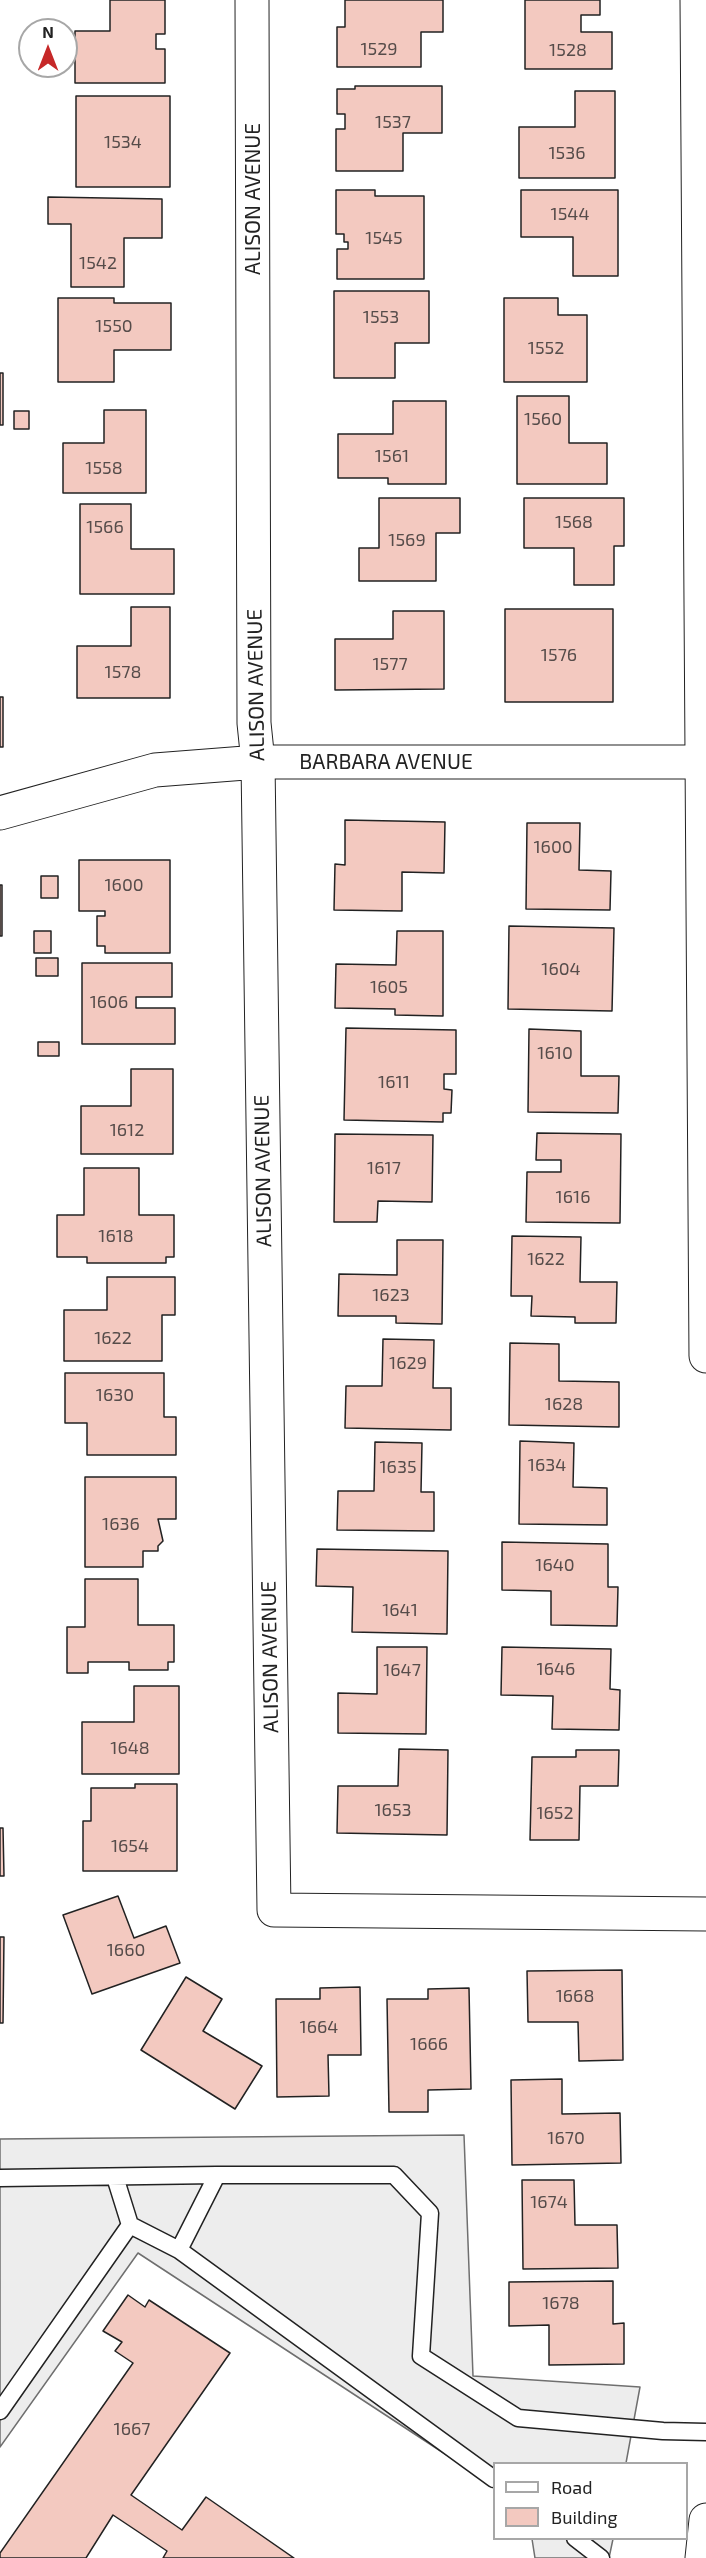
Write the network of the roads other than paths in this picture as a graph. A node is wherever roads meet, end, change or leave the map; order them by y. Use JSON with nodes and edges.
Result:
{"nodes":[{"id":1,"x":252,"y":0,"type":"edge"},
{"id":2,"x":697,"y":0,"type":"edge"},
{"id":3,"x":258,"y":762,"type":"junction"},
{"id":4,"x":704,"y":762,"type":"edge"},
{"id":5,"x":0,"y":813,"type":"edge"},
{"id":6,"x":706,"y":1356,"type":"edge"},
{"id":7,"x":706,"y":1914,"type":"edge"},
{"id":8,"x":217,"y":2175,"type":"junction"},
{"id":9,"x":115,"y":2176,"type":"junction"},
{"id":10,"x":0,"y":2178,"type":"edge"},
{"id":11,"x":130,"y":2225,"type":"junction"},
{"id":12,"x":178,"y":2250,"type":"junction"},
{"id":13,"x":0,"y":2411,"type":"edge"},
{"id":14,"x":706,"y":2432,"type":"edge"},
{"id":15,"x":493,"y":2478,"type":"edge"},
{"id":16,"x":706,"y":2520,"type":"edge"},
{"id":17,"x":578,"y":2540,"type":"edge"},
{"id":18,"x":601,"y":2558,"type":"edge"},
{"id":19,"x":702,"y":2558,"type":"edge"}],
"edges":[{"from":1,"to":3,"type":"street","name":"ALISON AVENUE"},
{"from":2,"to":4,"type":"street"},
{"from":3,"to":4,"type":"street","name":"BARBARA AVENUE"},
{"from":3,"to":5,"type":"street","name":"BARBARA AVENUE"},
{"from":3,"to":7,"type":"street","name":"ALISON AVENUE"},
{"from":4,"to":6,"type":"street"},
{"from":8,"to":9,"type":"lane"},
{"from":8,"to":12,"type":"lane"},
{"from":8,"to":14,"type":"lane"},
{"from":9,"to":10,"type":"lane"},
{"from":9,"to":11,"type":"lane"},
{"from":11,"to":12,"type":"lane"},
{"from":11,"to":13,"type":"lane"},
{"from":12,"to":15,"type":"lane"},
{"from":16,"to":19,"type":"street"},
{"from":17,"to":18,"type":"lane"}]}
